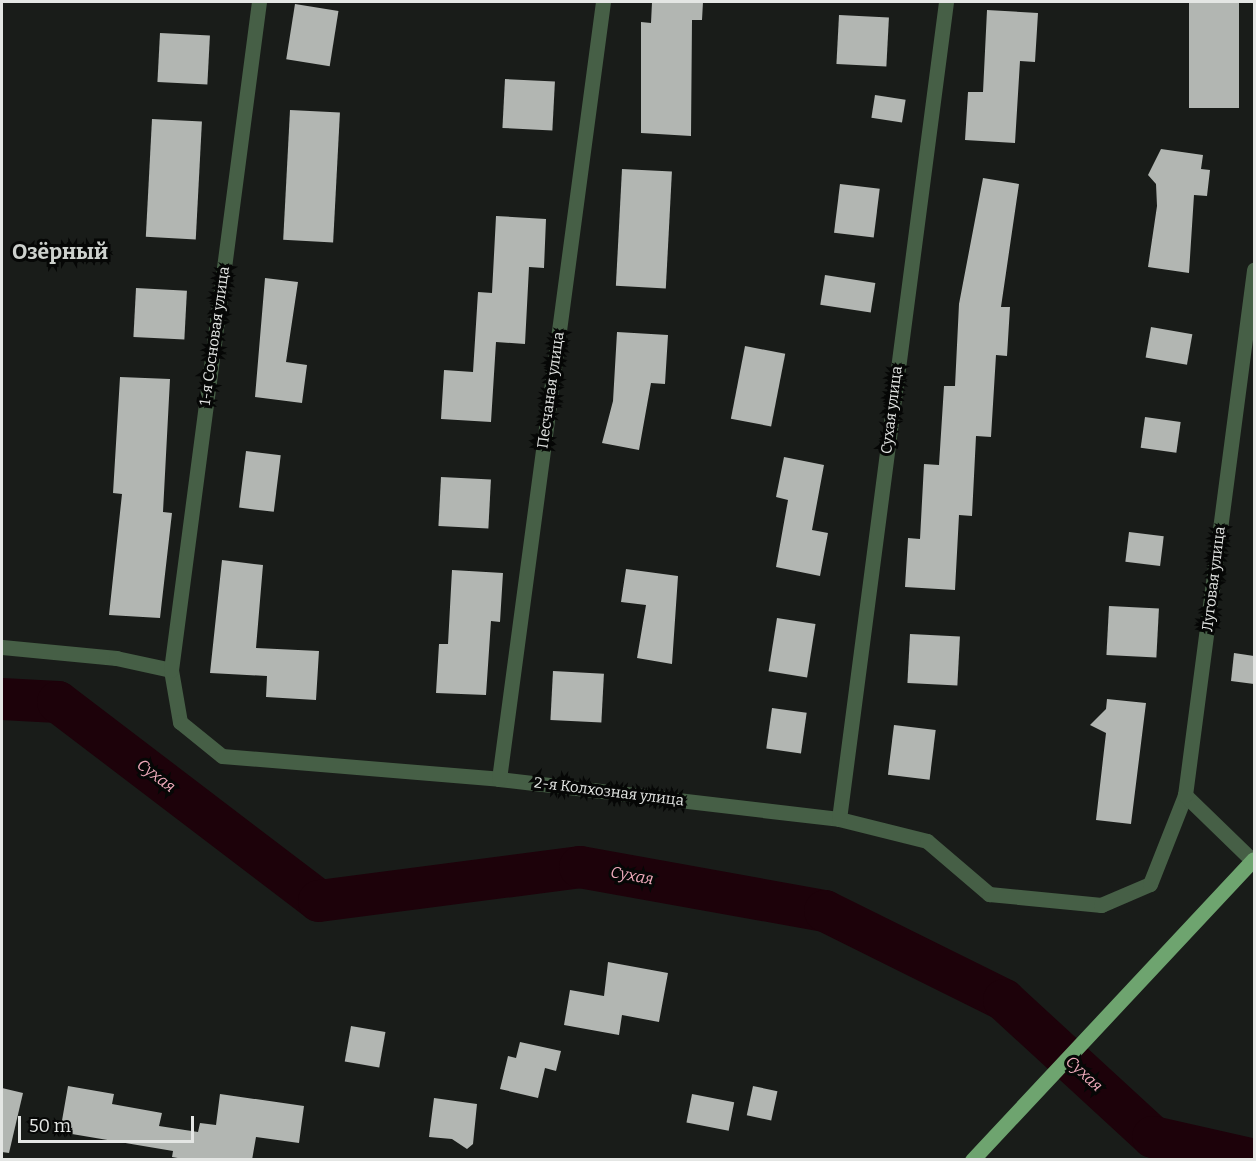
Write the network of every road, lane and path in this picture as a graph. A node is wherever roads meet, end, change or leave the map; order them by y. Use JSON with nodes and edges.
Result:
{"nodes":[{"id":1,"x":259,"y":2,"type":"edge"},
{"id":2,"x":603,"y":2,"type":"edge"},
{"id":3,"x":946,"y":2,"type":"edge"},
{"id":4,"x":1254,"y":270,"type":"edge"},
{"id":5,"x":2,"y":647,"type":"edge"},
{"id":6,"x":171,"y":670,"type":"junction"},
{"id":7,"x":500,"y":779,"type":"junction"},
{"id":8,"x":1185,"y":795,"type":"junction"},
{"id":9,"x":839,"y":819,"type":"junction"},
{"id":10,"x":1254,"y":860,"type":"edge"},
{"id":11,"x":972,"y":1160,"type":"edge"}],
"edges":[{"from":1,"to":6,"type":"street","name":"1-я Сосновая улица"},
{"from":2,"to":7,"type":"street","name":"Песчаная улица"},
{"from":3,"to":9,"type":"street","name":"Сухая улица"},
{"from":4,"to":8,"type":"street","name":"Луговая улица"},
{"from":5,"to":6,"type":"street"},
{"from":6,"to":7,"type":"street","name":"2-я Колхозная улица"},
{"from":7,"to":9,"type":"street","name":"2-я Колхозная улица"},
{"from":8,"to":9,"type":"street","name":"2-я Колхозная улица"},
{"from":8,"to":10,"type":"street"},
{"from":10,"to":11,"type":"main road"}]}
